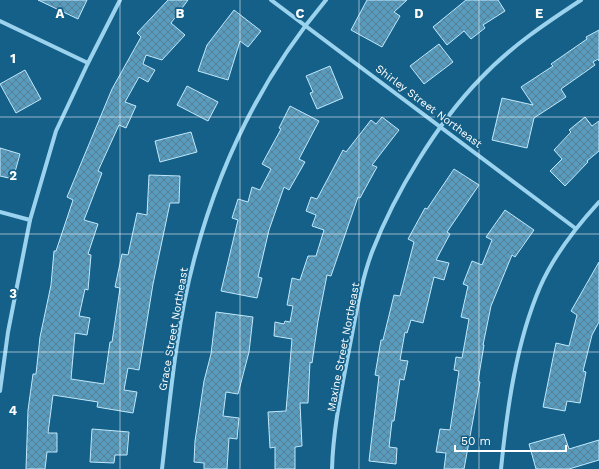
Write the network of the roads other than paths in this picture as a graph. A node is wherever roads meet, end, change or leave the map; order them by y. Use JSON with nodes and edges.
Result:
{"nodes":[{"id":1,"x":120,"y":0,"type":"edge"},
{"id":2,"x":271,"y":0,"type":"edge"},
{"id":3,"x":326,"y":0,"type":"edge"},
{"id":4,"x":581,"y":0,"type":"edge"},
{"id":5,"x":0,"y":21,"type":"edge"},
{"id":6,"x":306,"y":26,"type":"junction"},
{"id":7,"x":88,"y":63,"type":"junction"},
{"id":8,"x":442,"y":127,"type":"junction"},
{"id":9,"x":599,"y":202,"type":"edge"},
{"id":10,"x":0,"y":212,"type":"edge"},
{"id":11,"x":30,"y":220,"type":"junction"},
{"id":12,"x":575,"y":228,"type":"junction"},
{"id":13,"x":0,"y":390,"type":"edge"},
{"id":14,"x":162,"y":469,"type":"edge"},
{"id":15,"x":332,"y":469,"type":"edge"},
{"id":16,"x":501,"y":469,"type":"edge"}],
"edges":[{"from":1,"to":7,"type":"street"},
{"from":2,"to":6,"type":"street","name":"Shirley Street Northeast"},
{"from":3,"to":6,"type":"street","name":"Grace Street Northeast"},
{"from":4,"to":8,"type":"street","name":"Maxine Street Northeast"},
{"from":5,"to":7,"type":"street"},
{"from":6,"to":8,"type":"street","name":"Shirley Street Northeast"},
{"from":6,"to":14,"type":"street","name":"Grace Street Northeast"},
{"from":7,"to":11,"type":"street"},
{"from":8,"to":12,"type":"street","name":"Shirley Street Northeast"},
{"from":8,"to":15,"type":"street","name":"Maxine Street Northeast"},
{"from":9,"to":12,"type":"street"},
{"from":10,"to":11,"type":"street"},
{"from":11,"to":13,"type":"street"},
{"from":12,"to":16,"type":"street"}]}
